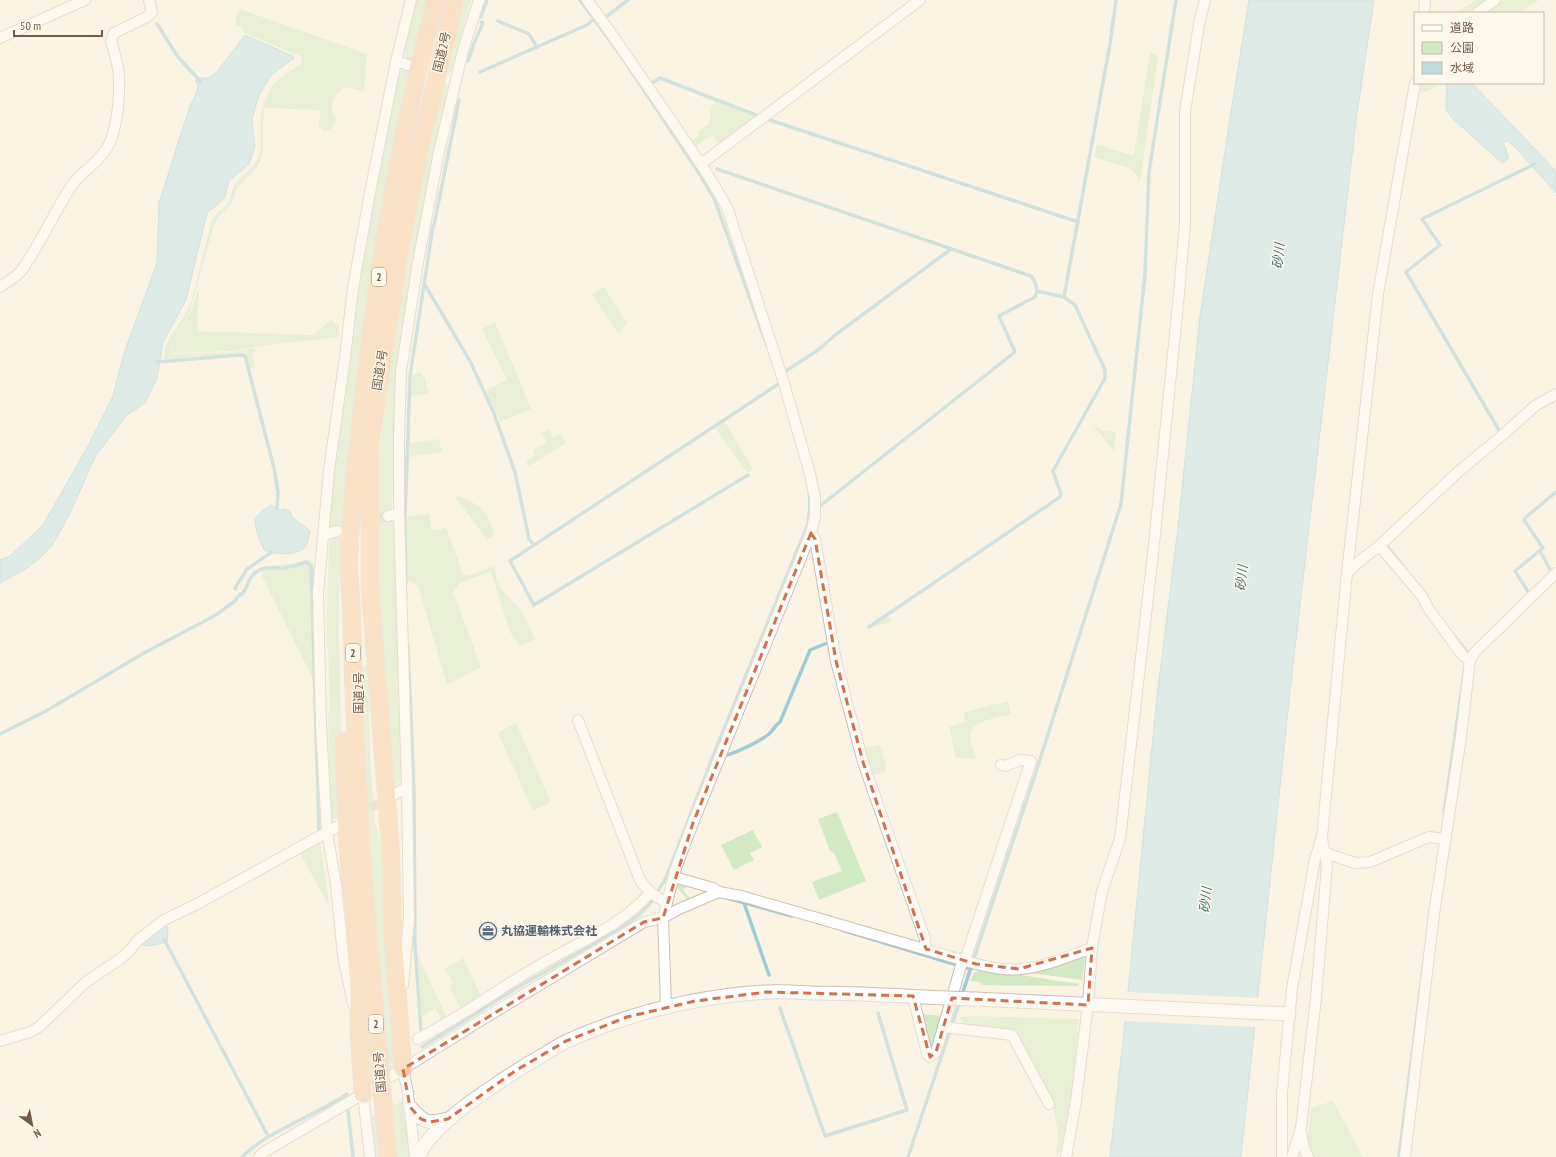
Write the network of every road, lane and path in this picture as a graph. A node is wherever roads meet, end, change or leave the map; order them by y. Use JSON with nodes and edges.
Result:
{"nodes":[{"id":1,"x":85,"y":0,"type":"edge"},
{"id":2,"x":148,"y":0,"type":"edge"},
{"id":3,"x":411,"y":0,"type":"edge"},
{"id":4,"x":436,"y":0,"type":"edge"},
{"id":5,"x":455,"y":0,"type":"edge"},
{"id":6,"x":479,"y":0,"type":"edge"},
{"id":7,"x":587,"y":0,"type":"edge"},
{"id":8,"x":920,"y":0,"type":"edge"},
{"id":9,"x":1205,"y":0,"type":"edge"},
{"id":10,"x":1425,"y":0,"type":"edge"},
{"id":11,"x":1495,"y":0,"type":"edge"},
{"id":12,"x":1424,"y":12,"type":"edge"},
{"id":13,"x":1478,"y":12,"type":"edge"},
{"id":14,"x":0,"y":38,"type":"edge"},
{"id":15,"x":396,"y":61,"type":"junction"},
{"id":16,"x":411,"y":66,"type":"dead end"},
{"id":17,"x":443,"y":77,"type":"dead end"},
{"id":18,"x":455,"y":82,"type":"junction"},
{"id":19,"x":1415,"y":84,"type":"edge"},
{"id":20,"x":701,"y":164,"type":"junction"},
{"id":21,"x":0,"y":287,"type":"edge"},
{"id":22,"x":1556,"y":394,"type":"edge"},
{"id":23,"x":370,"y":441,"type":"junction"},
{"id":24,"x":398,"y":513,"type":"junction"},
{"id":25,"x":388,"y":516,"type":"tunnel mouth"},
{"id":26,"x":337,"y":531,"type":"tunnel mouth"},
{"id":27,"x":811,"y":533,"type":"junction"},
{"id":28,"x":324,"y":535,"type":"junction"},
{"id":29,"x":1378,"y":548,"type":"junction"},
{"id":30,"x":349,"y":560,"type":"junction"},
{"id":31,"x":1347,"y":573,"type":"junction"},
{"id":32,"x":1555,"y":574,"type":"edge"},
{"id":33,"x":1470,"y":660,"type":"junction"},
{"id":34,"x":578,"y":720,"type":"dead end"},
{"id":35,"x":356,"y":747,"type":"junction"},
{"id":36,"x":1001,"y":765,"type":"dead end"},
{"id":37,"x":408,"y":787,"type":"junction"},
{"id":38,"x":395,"y":794,"type":"tunnel mouth"},
{"id":39,"x":342,"y":824,"type":"dead end"},
{"id":40,"x":328,"y":832,"type":"junction"},
{"id":41,"x":1442,"y":838,"type":"junction"},
{"id":42,"x":1321,"y":852,"type":"junction"},
{"id":43,"x":674,"y":877,"type":"junction"},
{"id":44,"x":717,"y":893,"type":"junction"},
{"id":45,"x":653,"y":896,"type":"junction"},
{"id":46,"x":667,"y":903,"type":"junction"},
{"id":47,"x":662,"y":918,"type":"junction"},
{"id":48,"x":1092,"y":948,"type":"junction"},
{"id":49,"x":926,"y":949,"type":"junction"},
{"id":50,"x":966,"y":963,"type":"junction"},
{"id":51,"x":913,"y":996,"type":"junction"},
{"id":52,"x":1088,"y":1005,"type":"junction"},
{"id":53,"x":666,"y":1006,"type":"junction"},
{"id":54,"x":1289,"y":1014,"type":"junction"},
{"id":55,"x":399,"y":1022,"type":"junction"},
{"id":56,"x":359,"y":1027,"type":"junction"},
{"id":57,"x":948,"y":1028,"type":"junction"},
{"id":58,"x":418,"y":1039,"type":"dead end"},
{"id":59,"x":0,"y":1041,"type":"edge"},
{"id":60,"x":403,"y":1069,"type":"junction"},
{"id":61,"x":363,"y":1094,"type":"junction"},
{"id":62,"x":1049,"y":1104,"type":"dead end"},
{"id":63,"x":410,"y":1107,"type":"junction"},
{"id":64,"x":448,"y":1119,"type":"junction"},
{"id":65,"x":1301,"y":1128,"type":"junction"},
{"id":66,"x":259,"y":1157,"type":"edge"},
{"id":67,"x":370,"y":1157,"type":"edge"},
{"id":68,"x":388,"y":1157,"type":"edge"},
{"id":69,"x":415,"y":1157,"type":"edge"},
{"id":70,"x":418,"y":1157,"type":"edge"},
{"id":71,"x":1066,"y":1157,"type":"edge"},
{"id":72,"x":1282,"y":1157,"type":"edge"},
{"id":73,"x":1292,"y":1157,"type":"edge"},
{"id":74,"x":1308,"y":1157,"type":"edge"},
{"id":75,"x":1405,"y":1157,"type":"edge"}],
"edges":[{"from":1,"to":14,"type":"street"},
{"from":2,"to":21,"type":"street"},
{"from":3,"to":15,"type":"street"},
{"from":4,"to":30,"type":"highway","name":"国道2号","number":"2"},
{"from":5,"to":23,"type":"highway","name":"国道2号","number":"2"},
{"from":6,"to":18,"type":"street"},
{"from":7,"to":20,"type":"street"},
{"from":8,"to":20,"type":"street"},
{"from":9,"to":48,"type":"street"},
{"from":10,"to":12,"type":"street"},
{"from":11,"to":13,"type":"street"},
{"from":15,"to":16,"type":"street"},
{"from":15,"to":28,"type":"street"},
{"from":17,"to":18,"type":"street"},
{"from":18,"to":24,"type":"street"},
{"from":19,"to":31,"type":"street"},
{"from":20,"to":27,"type":"street"},
{"from":22,"to":29,"type":"street"},
{"from":23,"to":35,"type":"highway","name":"国道2号","number":"2"},
{"from":23,"to":55,"type":"highway"},
{"from":24,"to":25,"type":"street"},
{"from":24,"to":37,"type":"street"},
{"from":26,"to":28,"type":"street"},
{"from":27,"to":43,"type":"street"},
{"from":27,"to":49,"type":"street"},
{"from":28,"to":40,"type":"street"},
{"from":29,"to":31,"type":"street"},
{"from":29,"to":33,"type":"street"},
{"from":30,"to":35,"type":"highway","name":"国道2号","number":"2"},
{"from":30,"to":56,"type":"highway"},
{"from":31,"to":42,"type":"street"},
{"from":32,"to":33,"type":"street"},
{"from":33,"to":41,"type":"street"},
{"from":34,"to":45,"type":"street"},
{"from":35,"to":68,"type":"highway","name":"国道2号","number":"2","bridge":true},
{"from":36,"to":50,"type":"street"},
{"from":37,"to":38,"type":"street"},
{"from":37,"to":55,"type":"street"},
{"from":39,"to":40,"type":"street"},
{"from":40,"to":56,"type":"street"},
{"from":40,"to":59,"type":"street"},
{"from":41,"to":42,"type":"street"},
{"from":41,"to":75,"type":"street"},
{"from":42,"to":54,"type":"street"},
{"from":42,"to":65,"type":"street"},
{"from":43,"to":44,"type":"street"},
{"from":43,"to":46,"type":"street"},
{"from":44,"to":47,"type":"street"},
{"from":44,"to":49,"type":"street"},
{"from":45,"to":46,"type":"street"},
{"from":45,"to":58,"type":"street"},
{"from":46,"to":47,"type":"street"},
{"from":47,"to":53,"type":"street"},
{"from":47,"to":60,"type":"street"},
{"from":48,"to":50,"type":"street"},
{"from":48,"to":52,"type":"street"},
{"from":49,"to":50,"type":"street"},
{"from":50,"to":57,"type":"street"},
{"from":51,"to":52,"type":"street","bridge":true},
{"from":51,"to":53,"type":"street"},
{"from":51,"to":57,"type":"street"},
{"from":52,"to":54,"type":"street"},
{"from":52,"to":71,"type":"street"},
{"from":53,"to":64,"type":"street"},
{"from":54,"to":72,"type":"street"},
{"from":55,"to":60,"type":"highway"},
{"from":56,"to":61,"type":"highway"},
{"from":57,"to":62,"type":"street"},
{"from":60,"to":61,"type":"street"},
{"from":60,"to":63,"type":"street"},
{"from":61,"to":66,"type":"street"},
{"from":61,"to":67,"type":"street"},
{"from":63,"to":64,"type":"street"},
{"from":63,"to":69,"type":"street"},
{"from":64,"to":70,"type":"street"},
{"from":65,"to":73,"type":"street"},
{"from":65,"to":74,"type":"street"}]}
